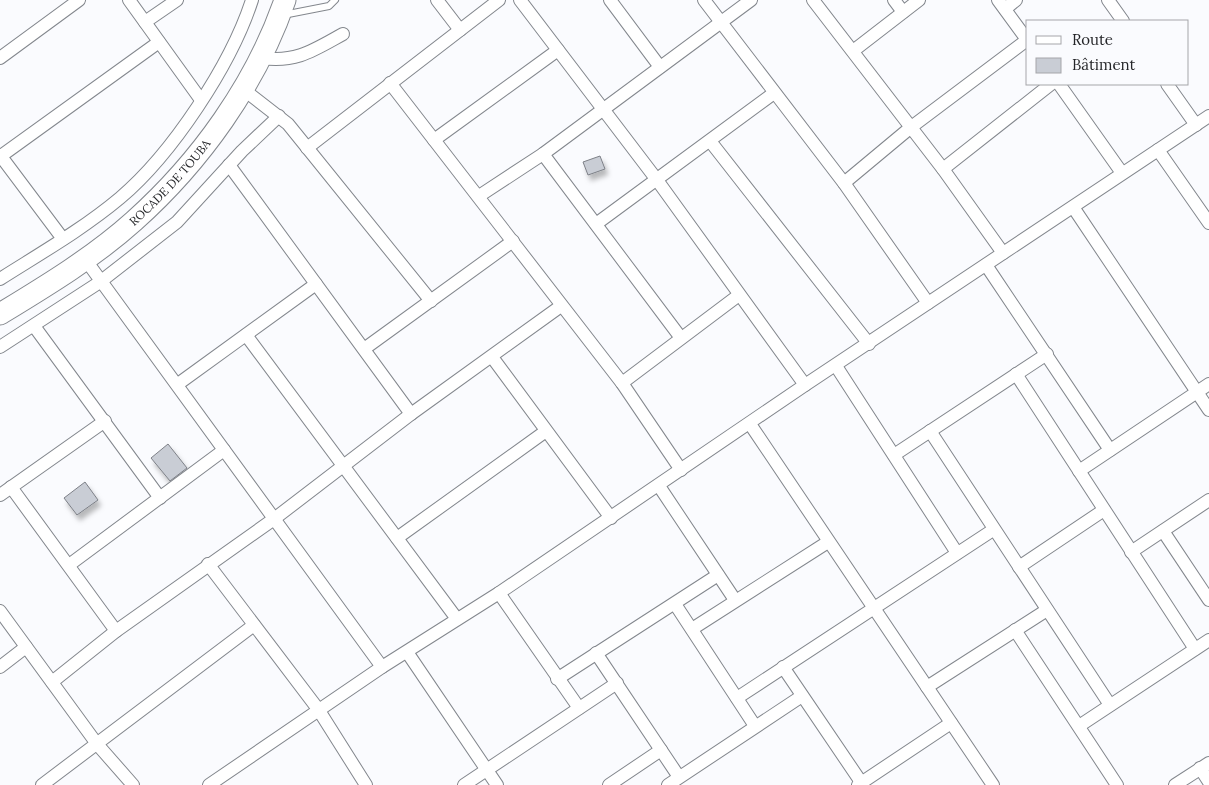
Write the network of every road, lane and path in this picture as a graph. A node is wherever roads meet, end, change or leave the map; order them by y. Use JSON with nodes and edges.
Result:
{"nodes":[{"id":1,"x":78,"y":0,"type":"edge"},
{"id":2,"x":129,"y":0,"type":"edge"},
{"id":3,"x":177,"y":0,"type":"edge"},
{"id":4,"x":252,"y":0,"type":"edge"},
{"id":5,"x":335,"y":0,"type":"edge"},
{"id":6,"x":437,"y":0,"type":"edge"},
{"id":7,"x":499,"y":0,"type":"edge"},
{"id":8,"x":520,"y":0,"type":"edge"},
{"id":9,"x":610,"y":0,"type":"edge"},
{"id":10,"x":704,"y":0,"type":"edge"},
{"id":11,"x":751,"y":0,"type":"edge"},
{"id":12,"x":813,"y":0,"type":"edge"},
{"id":13,"x":894,"y":0,"type":"edge"},
{"id":14,"x":919,"y":0,"type":"edge"},
{"id":15,"x":1016,"y":0,"type":"edge"},
{"id":16,"x":1108,"y":0,"type":"edge"},
{"id":17,"x":1002,"y":4,"type":"edge"},
{"id":18,"x":282,"y":8,"type":"edge"},
{"id":19,"x":903,"y":12,"type":"junction"},
{"id":20,"x":1122,"y":20,"type":"edge"},
{"id":21,"x":145,"y":22,"type":"junction"},
{"id":22,"x":720,"y":22,"type":"junction"},
{"id":23,"x":460,"y":30,"type":"junction"},
{"id":24,"x":343,"y":34,"type":"dead end"},
{"id":25,"x":1026,"y":39,"type":"edge"},
{"id":26,"x":1026,"y":41,"type":"edge"},
{"id":27,"x":160,"y":42,"type":"junction"},
{"id":28,"x":558,"y":50,"type":"junction"},
{"id":29,"x":853,"y":51,"type":"junction"},
{"id":30,"x":0,"y":58,"type":"edge"},
{"id":31,"x":262,"y":58,"type":"junction"},
{"id":32,"x":660,"y":67,"type":"junction"},
{"id":33,"x":390,"y":83,"type":"junction"},
{"id":34,"x":1050,"y":85,"type":"edge"},
{"id":35,"x":1060,"y":85,"type":"edge"},
{"id":36,"x":1168,"y":85,"type":"edge"},
{"id":37,"x":243,"y":88,"type":"junction"},
{"id":38,"x":774,"y":93,"type":"junction"},
{"id":39,"x":201,"y":100,"type":"junction"},
{"id":40,"x":602,"y":110,"type":"junction"},
{"id":41,"x":279,"y":116,"type":"junction"},
{"id":42,"x":1209,"y":116,"type":"edge"},
{"id":43,"x":1196,"y":125,"type":"junction"},
{"id":44,"x":910,"y":128,"type":"junction"},
{"id":45,"x":434,"y":140,"type":"junction"},
{"id":46,"x":710,"y":141,"type":"junction"},
{"id":47,"x":307,"y":148,"type":"junction"},
{"id":48,"x":1158,"y":150,"type":"junction"},
{"id":49,"x":543,"y":154,"type":"junction"},
{"id":50,"x":0,"y":156,"type":"edge"},
{"id":51,"x":229,"y":165,"type":"junction"},
{"id":52,"x":943,"y":170,"type":"junction"},
{"id":53,"x":1122,"y":173,"type":"junction"},
{"id":54,"x":657,"y":180,"type":"junction"},
{"id":55,"x":844,"y":183,"type":"junction"},
{"id":56,"x":479,"y":196,"type":"junction"},
{"id":57,"x":1073,"y":206,"type":"junction"},
{"id":58,"x":1209,"y":223,"type":"edge"},
{"id":59,"x":596,"y":224,"type":"junction"},
{"id":60,"x":63,"y":239,"type":"junction"},
{"id":61,"x":514,"y":240,"type":"junction"},
{"id":62,"x":1003,"y":253,"type":"junction"},
{"id":63,"x":85,"y":259,"type":"junction"},
{"id":64,"x":986,"y":265,"type":"junction"},
{"id":65,"x":0,"y":279,"type":"edge"},
{"id":66,"x":100,"y":282,"type":"junction"},
{"id":67,"x":316,"y":284,"type":"junction"},
{"id":68,"x":739,"y":294,"type":"junction"},
{"id":69,"x":431,"y":301,"type":"junction"},
{"id":70,"x":928,"y":304,"type":"junction"},
{"id":71,"x":561,"y":306,"type":"junction"},
{"id":72,"x":0,"y":314,"type":"edge"},
{"id":73,"x":34,"y":326,"type":"junction"},
{"id":74,"x":246,"y":335,"type":"junction"},
{"id":75,"x":681,"y":338,"type":"junction"},
{"id":76,"x":869,"y":344,"type":"junction"},
{"id":77,"x":0,"y":347,"type":"edge"},
{"id":78,"x":364,"y":349,"type":"junction"},
{"id":79,"x":1047,"y":354,"type":"junction"},
{"id":80,"x":492,"y":357,"type":"junction"},
{"id":81,"x":836,"y":366,"type":"junction"},
{"id":82,"x":1016,"y":374,"type":"junction"},
{"id":83,"x":622,"y":383,"type":"junction"},
{"id":84,"x":178,"y":384,"type":"junction"},
{"id":85,"x":1209,"y":384,"type":"edge"},
{"id":86,"x":805,"y":385,"type":"junction"},
{"id":87,"x":1197,"y":392,"type":"junction"},
{"id":88,"x":1209,"y":410,"type":"edge"},
{"id":89,"x":411,"y":414,"type":"junction"},
{"id":90,"x":105,"y":421,"type":"junction"},
{"id":91,"x":750,"y":424,"type":"junction"},
{"id":92,"x":546,"y":431,"type":"junction"},
{"id":93,"x":930,"y":431,"type":"junction"},
{"id":94,"x":224,"y":450,"type":"junction"},
{"id":95,"x":1110,"y":450,"type":"junction"},
{"id":96,"x":894,"y":455,"type":"junction"},
{"id":97,"x":344,"y":465,"type":"junction"},
{"id":98,"x":681,"y":470,"type":"junction"},
{"id":99,"x":1079,"y":471,"type":"junction"},
{"id":100,"x":659,"y":486,"type":"junction"},
{"id":101,"x":11,"y":487,"type":"junction"},
{"id":102,"x":0,"y":495,"type":"edge"},
{"id":103,"x":160,"y":498,"type":"junction"},
{"id":104,"x":1209,"y":500,"type":"edge"},
{"id":105,"x":1104,"y":510,"type":"junction"},
{"id":106,"x":611,"y":518,"type":"junction"},
{"id":107,"x":274,"y":519,"type":"junction"},
{"id":108,"x":993,"y":530,"type":"junction"},
{"id":109,"x":1163,"y":531,"type":"junction"},
{"id":110,"x":396,"y":538,"type":"junction"},
{"id":111,"x":828,"y":542,"type":"junction"},
{"id":112,"x":1131,"y":552,"type":"junction"},
{"id":113,"x":958,"y":553,"type":"junction"},
{"id":114,"x":208,"y":564,"type":"junction"},
{"id":115,"x":69,"y":566,"type":"junction"},
{"id":116,"x":1019,"y":567,"type":"junction"},
{"id":117,"x":718,"y":575,"type":"junction"},
{"id":118,"x":499,"y":593,"type":"junction"},
{"id":119,"x":735,"y":600,"type":"junction"},
{"id":120,"x":1209,"y":600,"type":"edge"},
{"id":121,"x":674,"y":604,"type":"junction"},
{"id":122,"x":874,"y":607,"type":"junction"},
{"id":123,"x":1047,"y":610,"type":"junction"},
{"id":124,"x":0,"y":611,"type":"edge"},
{"id":125,"x":457,"y":619,"type":"junction"},
{"id":126,"x":254,"y":625,"type":"junction"},
{"id":127,"x":692,"y":629,"type":"junction"},
{"id":128,"x":1015,"y":630,"type":"junction"},
{"id":129,"x":116,"y":631,"type":"junction"},
{"id":130,"x":1209,"y":640,"type":"edge"},
{"id":131,"x":26,"y":647,"type":"junction"},
{"id":132,"x":1196,"y":649,"type":"junction"},
{"id":133,"x":406,"y":652,"type":"junction"},
{"id":134,"x":596,"y":653,"type":"junction"},
{"id":135,"x":0,"y":666,"type":"edge"},
{"id":136,"x":382,"y":667,"type":"junction"},
{"id":137,"x":782,"y":667,"type":"junction"},
{"id":138,"x":557,"y":679,"type":"junction"},
{"id":139,"x":52,"y":682,"type":"junction"},
{"id":140,"x":617,"y":683,"type":"junction"},
{"id":141,"x":927,"y":687,"type":"junction"},
{"id":142,"x":802,"y":696,"type":"junction"},
{"id":143,"x":737,"y":698,"type":"junction"},
{"id":144,"x":1110,"y":705,"type":"junction"},
{"id":145,"x":579,"y":708,"type":"junction"},
{"id":146,"x":318,"y":710,"type":"junction"},
{"id":147,"x":952,"y":723,"type":"junction"},
{"id":148,"x":755,"y":726,"type":"junction"},
{"id":149,"x":1079,"y":726,"type":"junction"},
{"id":150,"x":97,"y":744,"type":"junction"},
{"id":151,"x":661,"y":750,"type":"junction"},
{"id":152,"x":1205,"y":766,"type":"edge"},
{"id":153,"x":487,"y":770,"type":"junction"},
{"id":154,"x":679,"y":777,"type":"junction"},
{"id":155,"x":626,"y":781,"type":"edge"},
{"id":156,"x":1209,"y":782,"type":"edge"},
{"id":157,"x":861,"y":784,"type":"edge"},
{"id":158,"x":42,"y":785,"type":"edge"},
{"id":159,"x":133,"y":785,"type":"edge"},
{"id":160,"x":210,"y":785,"type":"edge"},
{"id":161,"x":366,"y":785,"type":"edge"},
{"id":162,"x":464,"y":785,"type":"edge"},
{"id":163,"x":497,"y":785,"type":"edge"},
{"id":164,"x":609,"y":785,"type":"edge"},
{"id":165,"x":668,"y":785,"type":"edge"},
{"id":166,"x":993,"y":785,"type":"edge"},
{"id":167,"x":1117,"y":785,"type":"edge"},
{"id":168,"x":1175,"y":785,"type":"edge"}],
"edges":[{"from":1,"to":30,"type":"street"},
{"from":2,"to":21,"type":"street"},
{"from":3,"to":21,"type":"street"},
{"from":4,"to":39,"type":"street"},
{"from":5,"to":18,"type":"lane"},
{"from":6,"to":23,"type":"street"},
{"from":7,"to":23,"type":"street"},
{"from":8,"to":28,"type":"street"},
{"from":9,"to":32,"type":"street"},
{"from":10,"to":22,"type":"street"},
{"from":11,"to":22,"type":"street"},
{"from":12,"to":29,"type":"street"},
{"from":13,"to":19,"type":"street"},
{"from":14,"to":19,"type":"street"},
{"from":15,"to":17,"type":"street"},
{"from":16,"to":20,"type":"street"},
{"from":17,"to":25,"type":"street"},
{"from":18,"to":31,"type":"main road","name":"ROCADE DE TOUBA"},
{"from":19,"to":29,"type":"street"},
{"from":21,"to":27,"type":"street"},
{"from":22,"to":32,"type":"street"},
{"from":22,"to":38,"type":"street"},
{"from":23,"to":33,"type":"street"},
{"from":24,"to":31,"type":"street"},
{"from":26,"to":44,"type":"street"},
{"from":27,"to":39,"type":"street"},
{"from":27,"to":50,"type":"street"},
{"from":28,"to":40,"type":"street"},
{"from":28,"to":45,"type":"street"},
{"from":29,"to":44,"type":"street"},
{"from":31,"to":37,"type":"main road","name":"ROCADE DE TOUBA"},
{"from":32,"to":40,"type":"street"},
{"from":33,"to":45,"type":"street"},
{"from":33,"to":47,"type":"street"},
{"from":34,"to":52,"type":"street"},
{"from":35,"to":53,"type":"street"},
{"from":36,"to":43,"type":"street"},
{"from":37,"to":41,"type":"street"},
{"from":37,"to":63,"type":"main road","name":"ROCADE DE TOUBA"},
{"from":38,"to":46,"type":"street"},
{"from":38,"to":55,"type":"street"},
{"from":39,"to":60,"type":"street"},
{"from":40,"to":49,"type":"street"},
{"from":40,"to":54,"type":"street"},
{"from":41,"to":47,"type":"street"},
{"from":41,"to":51,"type":"street"},
{"from":42,"to":43,"type":"street"},
{"from":43,"to":48,"type":"street"},
{"from":44,"to":52,"type":"street"},
{"from":44,"to":55,"type":"street"},
{"from":45,"to":56,"type":"street"},
{"from":46,"to":54,"type":"street"},
{"from":46,"to":76,"type":"street"},
{"from":47,"to":69,"type":"street"},
{"from":48,"to":53,"type":"street"},
{"from":48,"to":58,"type":"street"},
{"from":49,"to":56,"type":"street"},
{"from":49,"to":59,"type":"street"},
{"from":50,"to":60,"type":"street"},
{"from":51,"to":66,"type":"street"},
{"from":51,"to":67,"type":"street"},
{"from":52,"to":62,"type":"street"},
{"from":53,"to":57,"type":"street"},
{"from":54,"to":59,"type":"street"},
{"from":54,"to":68,"type":"street"},
{"from":55,"to":70,"type":"street"},
{"from":56,"to":61,"type":"street"},
{"from":57,"to":62,"type":"street"},
{"from":57,"to":87,"type":"street"},
{"from":59,"to":75,"type":"street"},
{"from":60,"to":65,"type":"street"},
{"from":61,"to":69,"type":"street"},
{"from":61,"to":71,"type":"street"},
{"from":62,"to":64,"type":"street"},
{"from":63,"to":66,"type":"street"},
{"from":63,"to":72,"type":"main road","name":"ROCADE DE TOUBA"},
{"from":64,"to":70,"type":"street"},
{"from":64,"to":79,"type":"street"},
{"from":66,"to":73,"type":"street"},
{"from":66,"to":84,"type":"street"},
{"from":67,"to":74,"type":"street"},
{"from":67,"to":78,"type":"street"},
{"from":68,"to":75,"type":"street"},
{"from":68,"to":86,"type":"street"},
{"from":69,"to":78,"type":"street"},
{"from":70,"to":76,"type":"street"},
{"from":71,"to":80,"type":"street"},
{"from":71,"to":83,"type":"street"},
{"from":73,"to":77,"type":"street"},
{"from":73,"to":90,"type":"street"},
{"from":74,"to":84,"type":"street"},
{"from":74,"to":97,"type":"street"},
{"from":75,"to":83,"type":"street"},
{"from":76,"to":81,"type":"street"},
{"from":78,"to":89,"type":"street"},
{"from":79,"to":82,"type":"street"},
{"from":79,"to":95,"type":"street"},
{"from":80,"to":89,"type":"street"},
{"from":80,"to":92,"type":"street"},
{"from":81,"to":86,"type":"street"},
{"from":81,"to":96,"type":"street"},
{"from":82,"to":93,"type":"street"},
{"from":82,"to":99,"type":"street"},
{"from":83,"to":98,"type":"street"},
{"from":84,"to":94,"type":"street"},
{"from":85,"to":87,"type":"street"},
{"from":86,"to":91,"type":"street"},
{"from":87,"to":88,"type":"street"},
{"from":87,"to":95,"type":"street"},
{"from":89,"to":97,"type":"street"},
{"from":90,"to":101,"type":"street"},
{"from":90,"to":103,"type":"street"},
{"from":91,"to":98,"type":"street"},
{"from":91,"to":111,"type":"street"},
{"from":92,"to":106,"type":"street"},
{"from":92,"to":110,"type":"street"},
{"from":93,"to":96,"type":"street"},
{"from":93,"to":108,"type":"street"},
{"from":94,"to":103,"type":"street"},
{"from":94,"to":107,"type":"street"},
{"from":95,"to":99,"type":"street"},
{"from":96,"to":113,"type":"street"},
{"from":97,"to":107,"type":"street"},
{"from":97,"to":110,"type":"street"},
{"from":98,"to":100,"type":"street"},
{"from":99,"to":105,"type":"street"},
{"from":100,"to":106,"type":"street"},
{"from":100,"to":117,"type":"street"},
{"from":101,"to":102,"type":"street"},
{"from":101,"to":115,"type":"street"},
{"from":103,"to":115,"type":"street"},
{"from":104,"to":109,"type":"street"},
{"from":105,"to":112,"type":"street"},
{"from":105,"to":116,"type":"street"},
{"from":106,"to":118,"type":"street"},
{"from":107,"to":114,"type":"street"},
{"from":107,"to":136,"type":"street"},
{"from":108,"to":113,"type":"street"},
{"from":108,"to":116,"type":"street"},
{"from":109,"to":112,"type":"street"},
{"from":109,"to":120,"type":"street"},
{"from":110,"to":125,"type":"street"},
{"from":111,"to":119,"type":"street"},
{"from":111,"to":122,"type":"street"},
{"from":112,"to":132,"type":"street"},
{"from":113,"to":122,"type":"street"},
{"from":114,"to":126,"type":"street"},
{"from":114,"to":129,"type":"street"},
{"from":115,"to":129,"type":"street"},
{"from":116,"to":123,"type":"street"},
{"from":117,"to":119,"type":"street"},
{"from":117,"to":121,"type":"street"},
{"from":118,"to":125,"type":"street"},
{"from":118,"to":138,"type":"street"},
{"from":119,"to":127,"type":"street"},
{"from":121,"to":127,"type":"street"},
{"from":121,"to":134,"type":"street"},
{"from":122,"to":137,"type":"street"},
{"from":122,"to":141,"type":"street"},
{"from":123,"to":128,"type":"street"},
{"from":123,"to":144,"type":"street"},
{"from":124,"to":131,"type":"street"},
{"from":125,"to":133,"type":"street"},
{"from":126,"to":146,"type":"street"},
{"from":126,"to":150,"type":"street"},
{"from":127,"to":143,"type":"street"},
{"from":128,"to":141,"type":"street"},
{"from":128,"to":149,"type":"street"},
{"from":129,"to":139,"type":"street"},
{"from":130,"to":132,"type":"street"},
{"from":131,"to":135,"type":"street"},
{"from":131,"to":139,"type":"street"},
{"from":132,"to":144,"type":"street"},
{"from":133,"to":136,"type":"street"},
{"from":133,"to":153,"type":"street"},
{"from":134,"to":138,"type":"street"},
{"from":134,"to":140,"type":"street"},
{"from":136,"to":146,"type":"street"},
{"from":137,"to":142,"type":"street"},
{"from":137,"to":143,"type":"street"},
{"from":138,"to":145,"type":"street"},
{"from":139,"to":150,"type":"street"},
{"from":140,"to":145,"type":"street"},
{"from":140,"to":151,"type":"street"},
{"from":141,"to":147,"type":"street"},
{"from":142,"to":148,"type":"street"},
{"from":142,"to":157,"type":"street"},
{"from":143,"to":148,"type":"street"},
{"from":144,"to":149,"type":"street"},
{"from":145,"to":153,"type":"street"},
{"from":146,"to":160,"type":"street"},
{"from":146,"to":161,"type":"street"},
{"from":147,"to":157,"type":"street"},
{"from":147,"to":166,"type":"street"},
{"from":148,"to":154,"type":"street"},
{"from":149,"to":167,"type":"street"},
{"from":150,"to":158,"type":"street"},
{"from":150,"to":159,"type":"street"},
{"from":151,"to":154,"type":"street"},
{"from":151,"to":155,"type":"street"},
{"from":152,"to":156,"type":"street"},
{"from":152,"to":168,"type":"street"},
{"from":153,"to":162,"type":"street"},
{"from":153,"to":163,"type":"street"},
{"from":154,"to":165,"type":"street"},
{"from":155,"to":164,"type":"street"}]}
